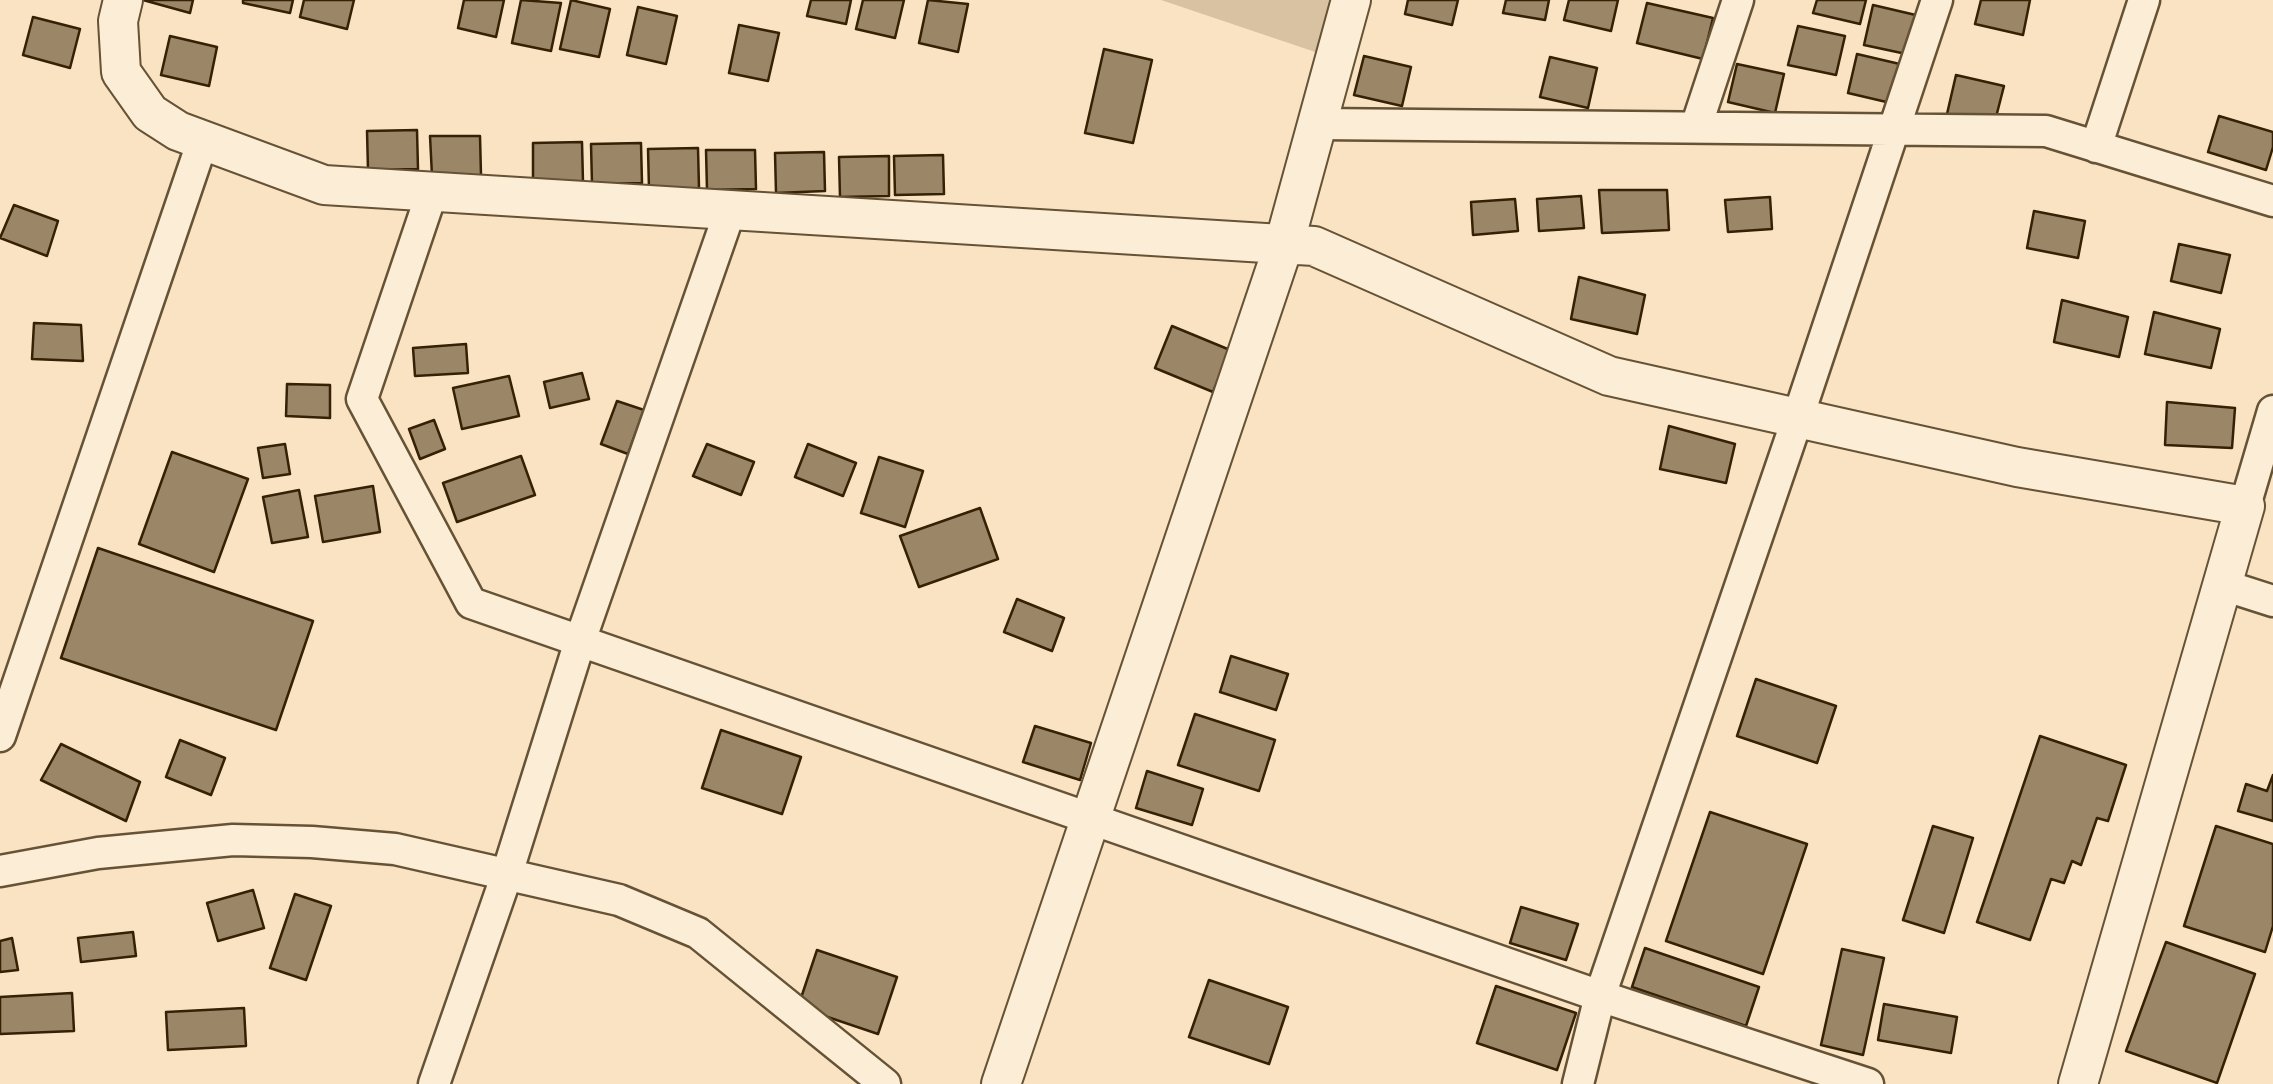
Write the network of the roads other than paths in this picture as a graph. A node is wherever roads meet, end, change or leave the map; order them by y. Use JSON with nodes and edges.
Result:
{"nodes":[{"id":1,"x":124,"y":0,"type":"edge"},
{"id":2,"x":1351,"y":0,"type":"edge"},
{"id":3,"x":1738,"y":0,"type":"edge"},
{"id":4,"x":1937,"y":0,"type":"edge"},
{"id":5,"x":2144,"y":0,"type":"edge"},
{"id":6,"x":1319,"y":124,"type":"junction"},
{"id":7,"x":1696,"y":127,"type":"junction"},
{"id":8,"x":1895,"y":128,"type":"junction"},
{"id":9,"x":203,"y":140,"type":"junction"},
{"id":10,"x":2096,"y":147,"type":"junction"},
{"id":11,"x":432,"y":192,"type":"junction"},
{"id":12,"x":2273,"y":201,"type":"edge"},
{"id":13,"x":730,"y":211,"type":"junction"},
{"id":14,"x":1285,"y":242,"type":"junction"},
{"id":15,"x":2273,"y":411,"type":"edge"},
{"id":16,"x":1798,"y":417,"type":"junction"},
{"id":17,"x":2245,"y":506,"type":"junction"},
{"id":18,"x":2222,"y":585,"type":"junction"},
{"id":19,"x":2273,"y":602,"type":"edge"},
{"id":20,"x":580,"y":642,"type":"junction"},
{"id":21,"x":0,"y":736,"type":"edge"},
{"id":22,"x":1091,"y":818,"type":"junction"},
{"id":23,"x":0,"y":871,"type":"edge"},
{"id":24,"x":506,"y":876,"type":"junction"},
{"id":25,"x":1600,"y":996,"type":"junction"},
{"id":26,"x":434,"y":1084,"type":"edge"},
{"id":27,"x":885,"y":1084,"type":"edge"},
{"id":28,"x":1001,"y":1084,"type":"edge"},
{"id":29,"x":1578,"y":1084,"type":"edge"},
{"id":30,"x":1868,"y":1084,"type":"edge"},
{"id":31,"x":2078,"y":1084,"type":"edge"}],
"edges":[{"from":1,"to":9,"type":"street"},
{"from":2,"to":6,"type":"street"},
{"from":3,"to":7,"type":"street"},
{"from":4,"to":8,"type":"street"},
{"from":5,"to":10,"type":"street"},
{"from":6,"to":7,"type":"street"},
{"from":6,"to":14,"type":"street"},
{"from":7,"to":8,"type":"street"},
{"from":8,"to":10,"type":"street"},
{"from":8,"to":16,"type":"street"},
{"from":9,"to":11,"type":"street"},
{"from":9,"to":21,"type":"street"},
{"from":10,"to":12,"type":"street"},
{"from":11,"to":13,"type":"street"},
{"from":11,"to":20,"type":"street"},
{"from":13,"to":14,"type":"street"},
{"from":13,"to":20,"type":"street"},
{"from":14,"to":16,"type":"street"},
{"from":14,"to":22,"type":"street"},
{"from":15,"to":17,"type":"street"},
{"from":16,"to":17,"type":"street"},
{"from":16,"to":25,"type":"street"},
{"from":17,"to":18,"type":"street"},
{"from":18,"to":19,"type":"street"},
{"from":18,"to":31,"type":"street"},
{"from":20,"to":22,"type":"street"},
{"from":20,"to":24,"type":"street"},
{"from":22,"to":25,"type":"street"},
{"from":22,"to":28,"type":"street"},
{"from":23,"to":24,"type":"street"},
{"from":24,"to":26,"type":"street"},
{"from":24,"to":27,"type":"street"},
{"from":25,"to":29,"type":"street"},
{"from":25,"to":30,"type":"street"}]}
